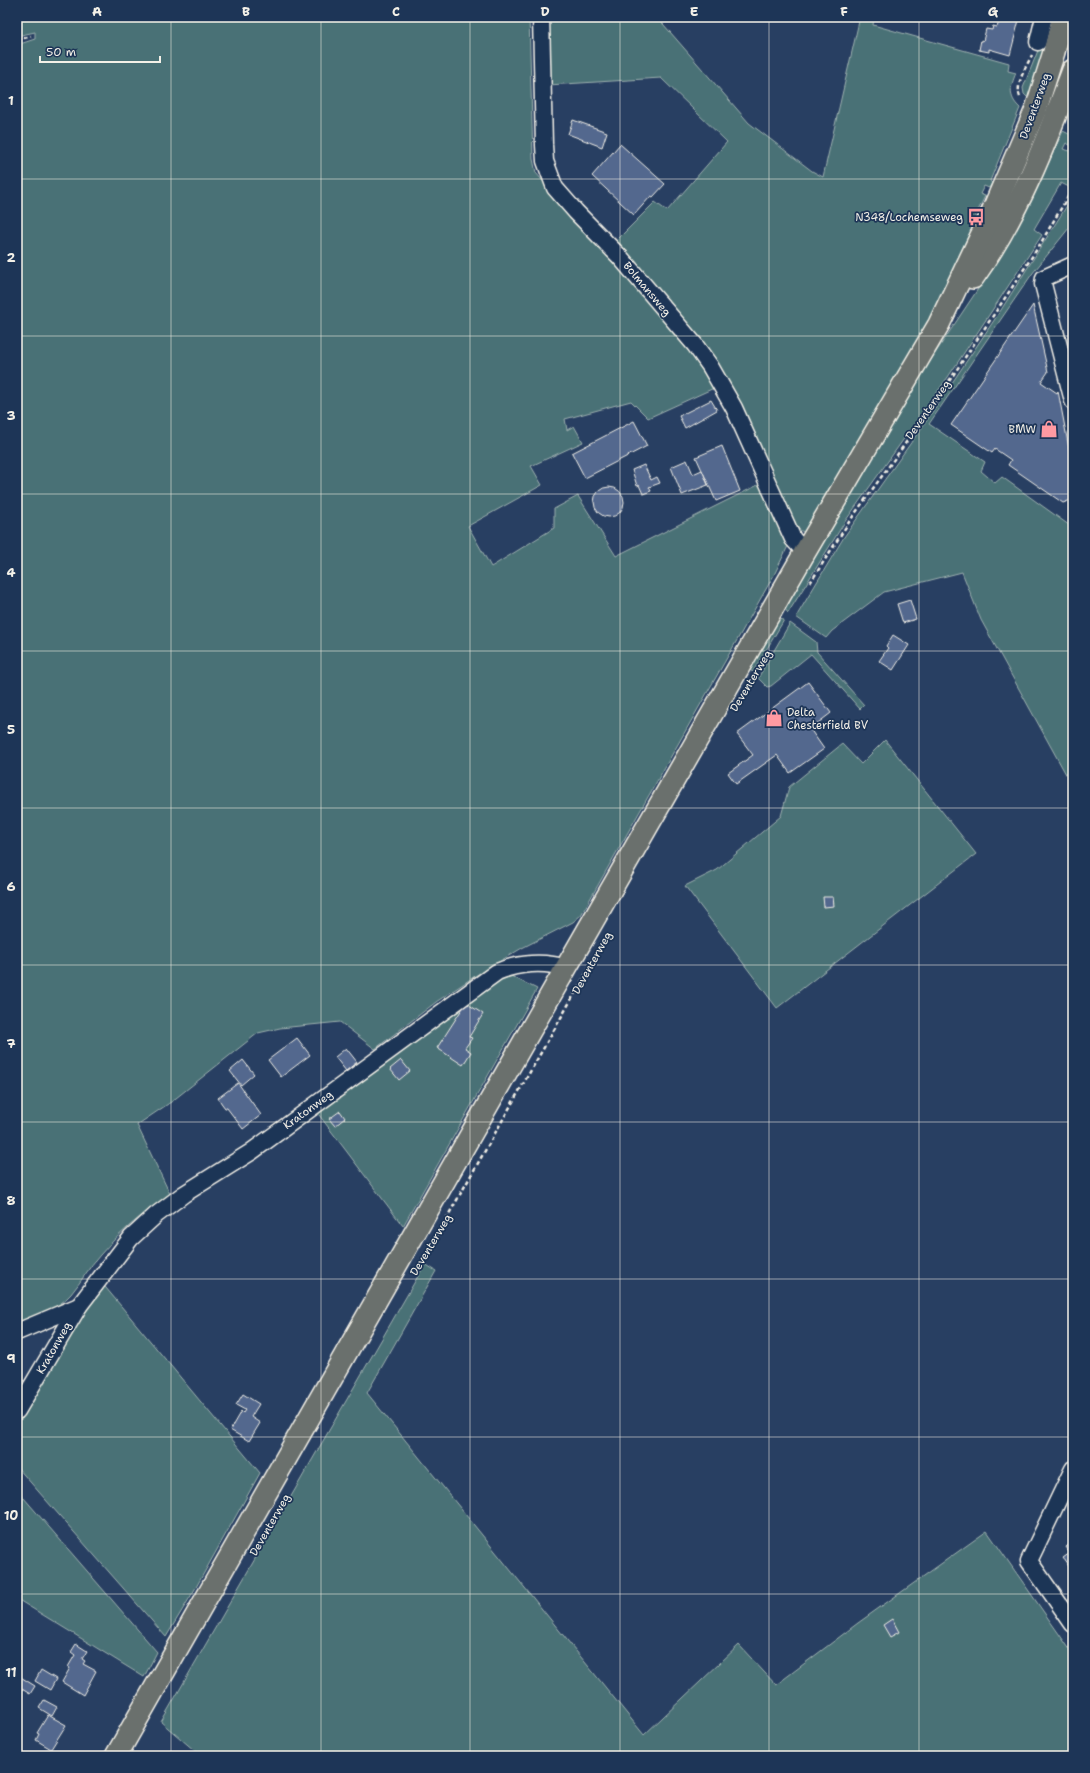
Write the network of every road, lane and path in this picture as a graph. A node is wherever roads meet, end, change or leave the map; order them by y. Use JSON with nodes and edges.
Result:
{"nodes":[{"id":1,"x":541,"y":17,"type":"edge"},
{"id":2,"x":1044,"y":17,"type":"edge"},
{"id":3,"x":1062,"y":17,"type":"edge"},
{"id":4,"x":31,"y":36,"type":"dead end"},
{"id":5,"x":17,"y":40,"type":"edge"},
{"id":6,"x":1063,"y":71,"type":"edge"},
{"id":7,"x":1073,"y":188,"type":"edge"},
{"id":8,"x":1073,"y":265,"type":"edge"},
{"id":9,"x":940,"y":324,"type":"junction"},
{"id":10,"x":1073,"y":401,"type":"edge"},
{"id":11,"x":805,"y":552,"type":"junction"},
{"id":12,"x":808,"y":587,"type":"dead end"},
{"id":13,"x":595,"y":957,"type":"dead end"},
{"id":14,"x":566,"y":968,"type":"junction"},
{"id":15,"x":422,"y":1261,"type":"dead end"},
{"id":16,"x":79,"y":1306,"type":"junction"},
{"id":17,"x":17,"y":1332,"type":"edge"},
{"id":18,"x":17,"y":1411,"type":"edge"},
{"id":19,"x":1073,"y":1469,"type":"edge"},
{"id":20,"x":1073,"y":1624,"type":"edge"},
{"id":21,"x":116,"y":1756,"type":"edge"}],
"edges":[{"from":1,"to":11,"type":"street","name":"Bolmansweg"},
{"from":2,"to":6,"type":"street","name":"Deventerweg"},
{"from":3,"to":6,"type":"main road","name":"Deventerweg"},
{"from":4,"to":5,"type":"path"},
{"from":6,"to":9,"type":"main road","name":"Deventerweg"},
{"from":6,"to":9,"type":"main road","name":"Deventerweg"},
{"from":7,"to":12,"type":"path","name":"Deventerweg"},
{"from":8,"to":10,"type":"street"},
{"from":9,"to":11,"type":"main road","name":"Deventerweg"},
{"from":11,"to":14,"type":"main road","name":"Deventerweg"},
{"from":13,"to":15,"type":"path","name":"Deventerweg"},
{"from":14,"to":16,"type":"street","name":"Kratonweg"},
{"from":14,"to":21,"type":"main road","name":"Deventerweg"},
{"from":16,"to":17,"type":"street","name":"Kratonweg"},
{"from":16,"to":18,"type":"street","name":"Kratonweg"},
{"from":19,"to":20,"type":"street"}]}
